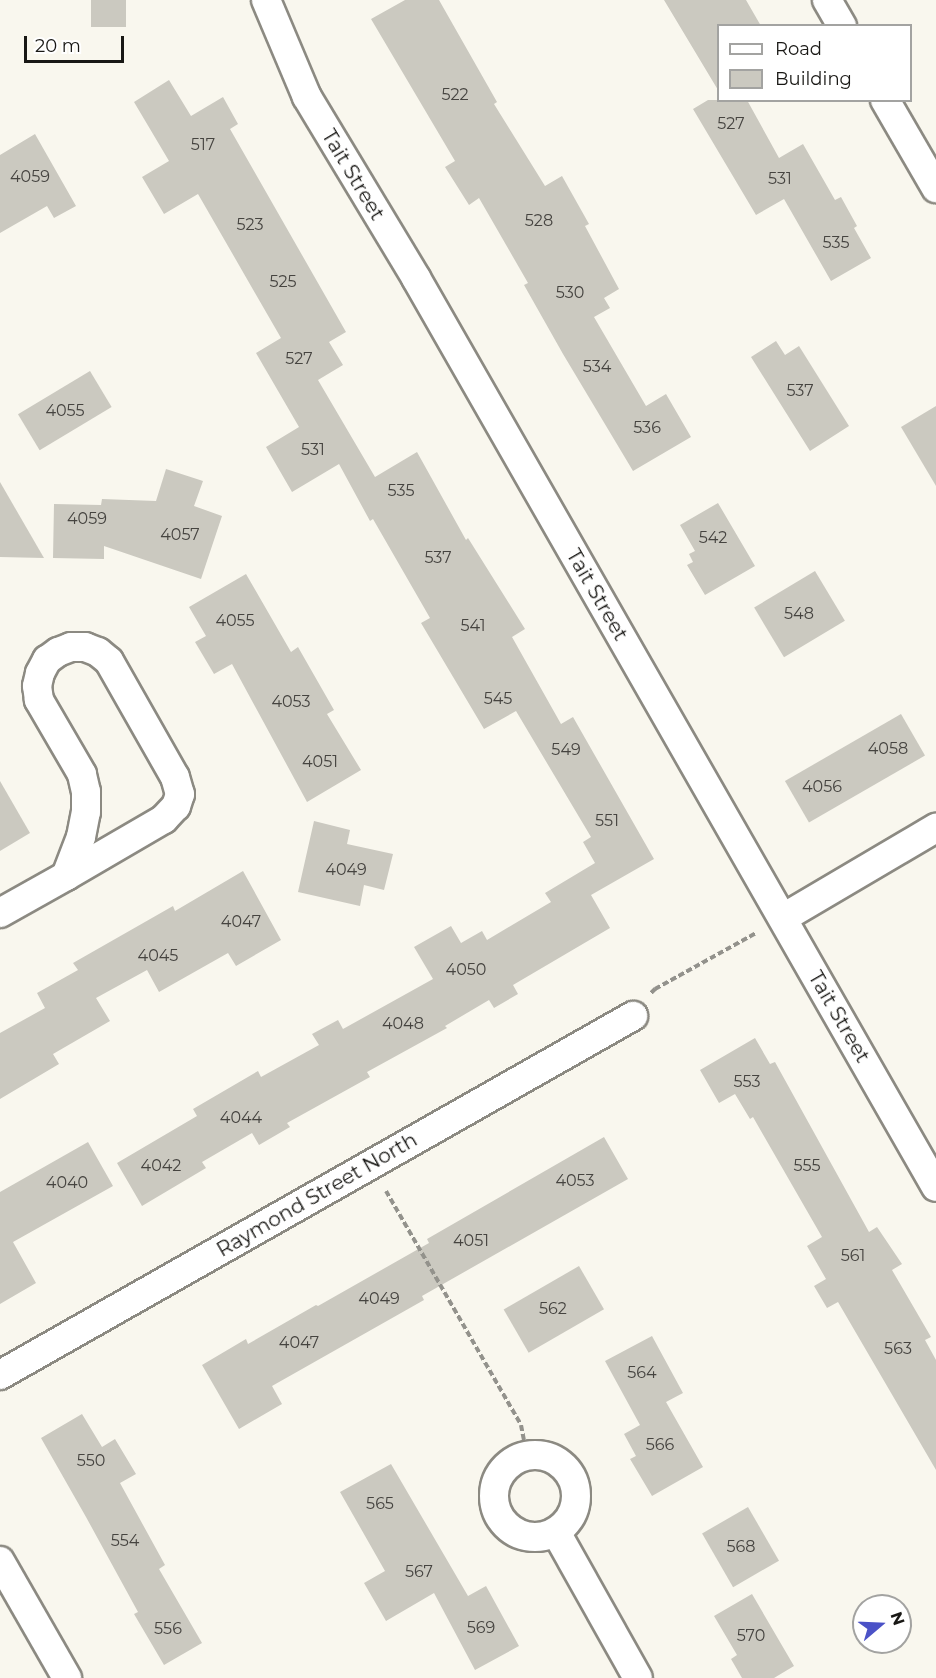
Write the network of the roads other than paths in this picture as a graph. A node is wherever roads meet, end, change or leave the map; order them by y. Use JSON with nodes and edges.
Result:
{"nodes":[{"id":1,"x":266,"y":0,"type":"edge"},
{"id":2,"x":827,"y":0,"type":"edge"},
{"id":3,"x":841,"y":24,"type":"edge"},
{"id":4,"x":886,"y":102,"type":"edge"},
{"id":5,"x":936,"y":188,"type":"edge"},
{"id":6,"x":936,"y":828,"type":"edge"},
{"id":7,"x":66,"y":876,"type":"junction"},
{"id":8,"x":0,"y":914,"type":"edge"},
{"id":9,"x":783,"y":918,"type":"junction"},
{"id":10,"x":633,"y":1016,"type":"road end"},
{"id":11,"x":936,"y":1186,"type":"edge"},
{"id":12,"x":0,"y":1375,"type":"edge"},
{"id":13,"x":556,"y":1532,"type":"junction"},
{"id":14,"x":0,"y":1561,"type":"edge"},
{"id":15,"x":67,"y":1678,"type":"edge"},
{"id":16,"x":638,"y":1678,"type":"edge"}],
"edges":[{"from":1,"to":9,"type":"street","name":"Tait Street"},
{"from":2,"to":3,"type":"street"},
{"from":4,"to":5,"type":"street"},
{"from":6,"to":9,"type":"street"},
{"from":7,"to":7,"type":"street"},
{"from":7,"to":8,"type":"street"},
{"from":9,"to":11,"type":"street","name":"Tait Street"},
{"from":10,"to":12,"type":"street","name":"Raymond Street North"},
{"from":13,"to":13,"type":"street"},
{"from":13,"to":16,"type":"street"},
{"from":14,"to":15,"type":"street"}]}
